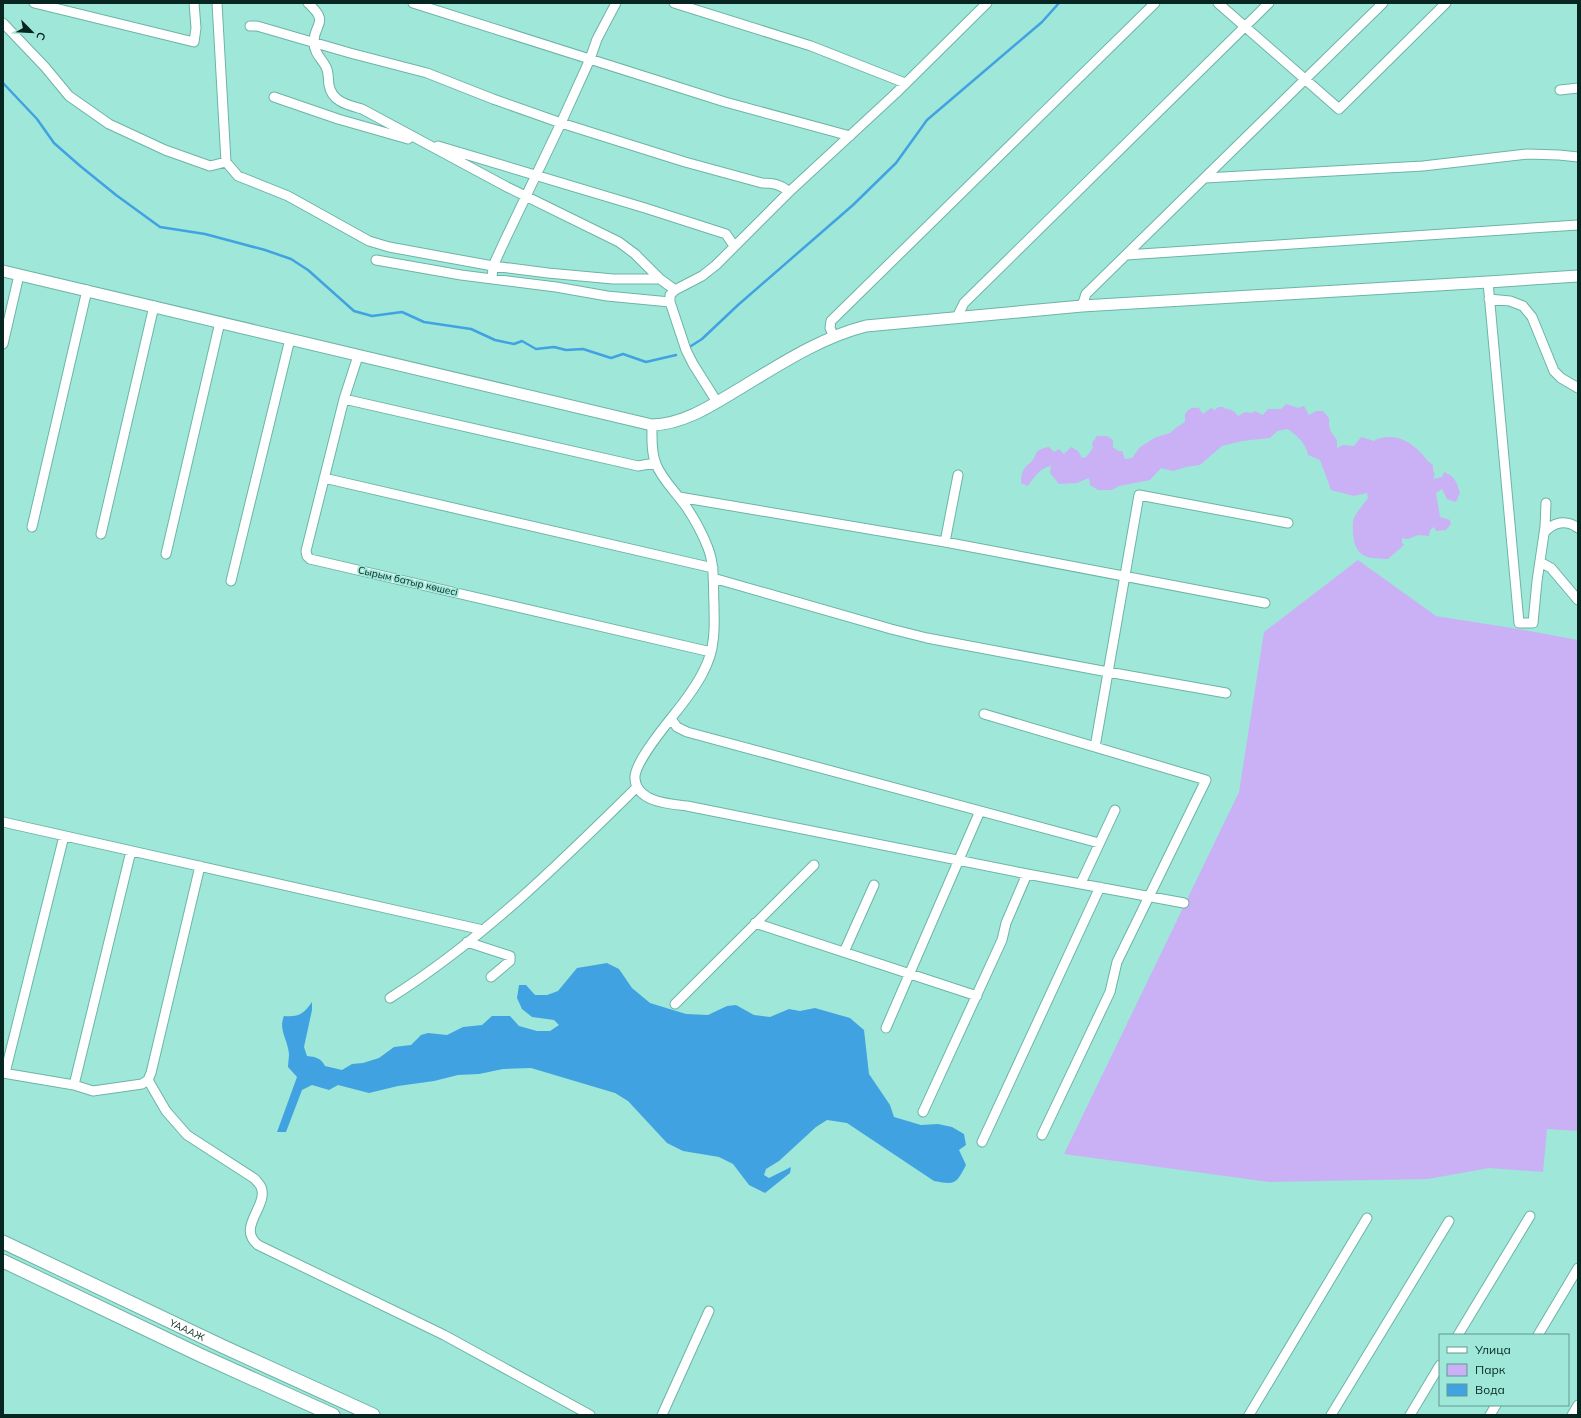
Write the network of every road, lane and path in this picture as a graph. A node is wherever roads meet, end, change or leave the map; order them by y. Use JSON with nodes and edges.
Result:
{"nodes":[{"id":1,"x":34,"y":3,"type":"edge"},
{"id":2,"x":194,"y":3,"type":"edge"},
{"id":3,"x":217,"y":3,"type":"edge"},
{"id":4,"x":308,"y":3,"type":"edge"},
{"id":5,"x":413,"y":3,"type":"edge"},
{"id":6,"x":616,"y":3,"type":"edge"},
{"id":7,"x":674,"y":3,"type":"edge"},
{"id":8,"x":987,"y":3,"type":"edge"},
{"id":9,"x":1155,"y":3,"type":"edge"},
{"id":10,"x":1218,"y":3,"type":"edge"},
{"id":11,"x":1269,"y":3,"type":"edge"},
{"id":12,"x":1383,"y":3,"type":"edge"},
{"id":13,"x":1446,"y":3,"type":"edge"},
{"id":14,"x":3,"y":23,"type":"edge"},
{"id":15,"x":250,"y":26,"type":"dead end"},
{"id":16,"x":1245,"y":27,"type":"junction"},
{"id":17,"x":314,"y":43,"type":"junction"},
{"id":18,"x":590,"y":59,"type":"junction"},
{"id":19,"x":1306,"y":80,"type":"junction"},
{"id":20,"x":905,"y":84,"type":"junction"},
{"id":21,"x":1578,"y":88,"type":"edge"},
{"id":22,"x":1560,"y":90,"type":"dead end"},
{"id":23,"x":274,"y":97,"type":"dead end"},
{"id":24,"x":561,"y":123,"type":"junction"},
{"id":25,"x":850,"y":136,"type":"junction"},
{"id":26,"x":425,"y":144,"type":"junction"},
{"id":27,"x":1578,"y":157,"type":"edge"},
{"id":28,"x":226,"y":162,"type":"junction"},
{"id":29,"x":536,"y":176,"type":"junction"},
{"id":30,"x":1205,"y":178,"type":"junction"},
{"id":31,"x":789,"y":192,"type":"junction"},
{"id":32,"x":526,"y":196,"type":"junction"},
{"id":33,"x":1578,"y":225,"type":"edge"},
{"id":34,"x":734,"y":246,"type":"junction"},
{"id":35,"x":1126,"y":255,"type":"junction"},
{"id":36,"x":376,"y":260,"type":"dead end"},
{"id":37,"x":493,"y":266,"type":"junction"},
{"id":38,"x":3,"y":271,"type":"edge"},
{"id":39,"x":20,"y":275,"type":"junction"},
{"id":40,"x":1578,"y":276,"type":"edge"},
{"id":41,"x":492,"y":279,"type":"junction"},
{"id":42,"x":660,"y":279,"type":"junction"},
{"id":43,"x":1488,"y":282,"type":"junction"},
{"id":44,"x":87,"y":290,"type":"junction"},
{"id":45,"x":675,"y":290,"type":"junction"},
{"id":46,"x":1489,"y":299,"type":"junction"},
{"id":47,"x":670,"y":302,"type":"junction"},
{"id":48,"x":154,"y":306,"type":"junction"},
{"id":49,"x":1082,"y":306,"type":"junction"},
{"id":50,"x":957,"y":317,"type":"junction"},
{"id":51,"x":220,"y":322,"type":"junction"},
{"id":52,"x":834,"y":337,"type":"junction"},
{"id":53,"x":290,"y":339,"type":"junction"},
{"id":54,"x":3,"y":344,"type":"edge"},
{"id":55,"x":358,"y":356,"type":"junction"},
{"id":56,"x":1578,"y":388,"type":"edge"},
{"id":57,"x":344,"y":399,"type":"junction"},
{"id":58,"x":717,"y":402,"type":"junction"},
{"id":59,"x":652,"y":425,"type":"junction"},
{"id":60,"x":655,"y":463,"type":"junction"},
{"id":61,"x":958,"y":474,"type":"dead end"},
{"id":62,"x":324,"y":478,"type":"junction"},
{"id":63,"x":679,"y":497,"type":"junction"},
{"id":64,"x":1546,"y":503,"type":"dead end"},
{"id":65,"x":1288,"y":523,"type":"dead end"},
{"id":66,"x":32,"y":527,"type":"dead end"},
{"id":67,"x":1578,"y":528,"type":"edge"},
{"id":68,"x":1544,"y":533,"type":"junction"},
{"id":69,"x":100,"y":534,"type":"dead end"},
{"id":70,"x":945,"y":542,"type":"junction"},
{"id":71,"x":166,"y":554,"type":"dead end"},
{"id":72,"x":1540,"y":562,"type":"junction"},
{"id":73,"x":713,"y":573,"type":"junction"},
{"id":74,"x":1125,"y":576,"type":"junction"},
{"id":75,"x":231,"y":581,"type":"dead end"},
{"id":76,"x":1578,"y":600,"type":"edge"},
{"id":77,"x":1265,"y":603,"type":"dead end"},
{"id":78,"x":711,"y":652,"type":"junction"},
{"id":79,"x":1108,"y":672,"type":"junction"},
{"id":80,"x":1226,"y":693,"type":"dead end"},
{"id":81,"x":984,"y":714,"type":"dead end"},
{"id":82,"x":671,"y":719,"type":"junction"},
{"id":83,"x":1095,"y":747,"type":"junction"},
{"id":84,"x":637,"y":787,"type":"junction"},
{"id":85,"x":1115,"y":810,"type":"dead end"},
{"id":86,"x":980,"y":811,"type":"junction"},
{"id":87,"x":3,"y":822,"type":"edge"},
{"id":88,"x":64,"y":836,"type":"junction"},
{"id":89,"x":1099,"y":843,"type":"junction"},
{"id":90,"x":131,"y":851,"type":"junction"},
{"id":91,"x":958,"y":860,"type":"junction"},
{"id":92,"x":814,"y":865,"type":"dead end"},
{"id":93,"x":200,"y":866,"type":"junction"},
{"id":94,"x":1027,"y":874,"type":"junction"},
{"id":95,"x":1081,"y":883,"type":"junction"},
{"id":96,"x":874,"y":885,"type":"dead end"},
{"id":97,"x":1100,"y":887,"type":"junction"},
{"id":98,"x":1149,"y":896,"type":"junction"},
{"id":99,"x":1184,"y":903,"type":"dead end"},
{"id":100,"x":755,"y":923,"type":"junction"},
{"id":101,"x":483,"y":930,"type":"junction"},
{"id":102,"x":467,"y":942,"type":"junction"},
{"id":103,"x":844,"y":952,"type":"junction"},
{"id":104,"x":909,"y":973,"type":"junction"},
{"id":105,"x":491,"y":977,"type":"dead end"},
{"id":106,"x":976,"y":996,"type":"junction"},
{"id":107,"x":390,"y":998,"type":"dead end"},
{"id":108,"x":675,"y":1004,"type":"dead end"},
{"id":109,"x":886,"y":1028,"type":"dead end"},
{"id":110,"x":4,"y":1073,"type":"edge"},
{"id":111,"x":148,"y":1080,"type":"junction"},
{"id":112,"x":74,"y":1085,"type":"junction"},
{"id":113,"x":923,"y":1112,"type":"dead end"},
{"id":114,"x":1042,"y":1135,"type":"dead end"},
{"id":115,"x":982,"y":1142,"type":"dead end"},
{"id":116,"x":1530,"y":1216,"type":"dead end"},
{"id":117,"x":1367,"y":1218,"type":"dead end"},
{"id":118,"x":1449,"y":1221,"type":"dead end"},
{"id":119,"x":3,"y":1242,"type":"edge"},
{"id":120,"x":3,"y":1261,"type":"edge"},
{"id":121,"x":1578,"y":1268,"type":"edge"},
{"id":122,"x":709,"y":1311,"type":"dead end"},
{"id":123,"x":1459,"y":1334,"type":"edge"},
{"id":124,"x":1539,"y":1334,"type":"edge"},
{"id":125,"x":1439,"y":1367,"type":"edge"},
{"id":126,"x":1578,"y":1405,"type":"edge"},
{"id":127,"x":1495,"y":1406,"type":"edge"},
{"id":128,"x":333,"y":1415,"type":"edge"},
{"id":129,"x":373,"y":1415,"type":"edge"},
{"id":130,"x":590,"y":1415,"type":"edge"},
{"id":131,"x":662,"y":1415,"type":"edge"},
{"id":132,"x":1249,"y":1415,"type":"edge"},
{"id":133,"x":1331,"y":1415,"type":"edge"},
{"id":134,"x":1410,"y":1415,"type":"edge"},
{"id":135,"x":1490,"y":1415,"type":"edge"},
{"id":136,"x":1572,"y":1415,"type":"edge"}],
"edges":[{"from":1,"to":2,"type":"street"},
{"from":3,"to":28,"type":"street"},
{"from":4,"to":17,"type":"street"},
{"from":5,"to":18,"type":"street"},
{"from":6,"to":18,"type":"street"},
{"from":7,"to":20,"type":"street"},
{"from":8,"to":20,"type":"street"},
{"from":9,"to":52,"type":"street"},
{"from":10,"to":16,"type":"street"},
{"from":11,"to":16,"type":"street"},
{"from":12,"to":19,"type":"street"},
{"from":13,"to":19,"type":"street"},
{"from":14,"to":28,"type":"street"},
{"from":15,"to":17,"type":"street"},
{"from":16,"to":19,"type":"street"},
{"from":16,"to":50,"type":"street"},
{"from":17,"to":24,"type":"street"},
{"from":17,"to":26,"type":"street"},
{"from":18,"to":24,"type":"street"},
{"from":18,"to":25,"type":"street"},
{"from":19,"to":30,"type":"street"},
{"from":20,"to":25,"type":"street"},
{"from":21,"to":22,"type":"street"},
{"from":23,"to":26,"type":"street"},
{"from":24,"to":29,"type":"street"},
{"from":24,"to":31,"type":"street"},
{"from":25,"to":31,"type":"street"},
{"from":26,"to":29,"type":"street"},
{"from":26,"to":32,"type":"street"},
{"from":27,"to":30,"type":"street"},
{"from":28,"to":37,"type":"street"},
{"from":29,"to":32,"type":"street"},
{"from":29,"to":34,"type":"street"},
{"from":30,"to":35,"type":"street"},
{"from":31,"to":34,"type":"street"},
{"from":32,"to":37,"type":"street"},
{"from":32,"to":42,"type":"street"},
{"from":33,"to":35,"type":"street"},
{"from":34,"to":45,"type":"street"},
{"from":35,"to":49,"type":"street"},
{"from":36,"to":41,"type":"street"},
{"from":37,"to":41,"type":"street"},
{"from":37,"to":42,"type":"street"},
{"from":38,"to":39,"type":"main road"},
{"from":39,"to":44,"type":"main road"},
{"from":39,"to":54,"type":"street"},
{"from":40,"to":43,"type":"main road"},
{"from":41,"to":47,"type":"street"},
{"from":42,"to":45,"type":"street"},
{"from":43,"to":46,"type":"street"},
{"from":43,"to":49,"type":"main road"},
{"from":44,"to":48,"type":"main road"},
{"from":44,"to":66,"type":"street"},
{"from":45,"to":47,"type":"street"},
{"from":46,"to":56,"type":"street"},
{"from":46,"to":72,"type":"street"},
{"from":47,"to":58,"type":"street"},
{"from":48,"to":51,"type":"main road"},
{"from":48,"to":69,"type":"street"},
{"from":49,"to":50,"type":"main road"},
{"from":50,"to":52,"type":"main road"},
{"from":51,"to":53,"type":"main road"},
{"from":51,"to":71,"type":"street"},
{"from":52,"to":58,"type":"main road"},
{"from":53,"to":55,"type":"main road"},
{"from":53,"to":75,"type":"street"},
{"from":55,"to":57,"type":"street","name":"Сырым батыр көшесі"},
{"from":55,"to":59,"type":"main road"},
{"from":57,"to":60,"type":"street"},
{"from":57,"to":62,"type":"street","name":"Сырым батыр көшесі"},
{"from":58,"to":59,"type":"main road"},
{"from":59,"to":60,"type":"street"},
{"from":60,"to":63,"type":"street"},
{"from":61,"to":70,"type":"street"},
{"from":62,"to":73,"type":"street"},
{"from":62,"to":78,"type":"street","name":"Сырым батыр көшесі"},
{"from":63,"to":70,"type":"street"},
{"from":63,"to":73,"type":"street"},
{"from":64,"to":68,"type":"street"},
{"from":65,"to":74,"type":"street"},
{"from":67,"to":68,"type":"street"},
{"from":68,"to":72,"type":"street"},
{"from":70,"to":74,"type":"street"},
{"from":72,"to":76,"type":"street"},
{"from":73,"to":78,"type":"street"},
{"from":73,"to":79,"type":"street"},
{"from":74,"to":77,"type":"street"},
{"from":74,"to":79,"type":"street"},
{"from":78,"to":82,"type":"street"},
{"from":79,"to":80,"type":"street"},
{"from":79,"to":83,"type":"street"},
{"from":81,"to":83,"type":"street"},
{"from":82,"to":84,"type":"street"},
{"from":82,"to":86,"type":"street"},
{"from":83,"to":98,"type":"street"},
{"from":84,"to":91,"type":"street"},
{"from":84,"to":101,"type":"street"},
{"from":85,"to":89,"type":"street"},
{"from":86,"to":89,"type":"street"},
{"from":86,"to":91,"type":"street"},
{"from":87,"to":88,"type":"street"},
{"from":88,"to":90,"type":"street"},
{"from":88,"to":110,"type":"street"},
{"from":89,"to":95,"type":"street"},
{"from":90,"to":93,"type":"street"},
{"from":90,"to":112,"type":"street"},
{"from":91,"to":94,"type":"street"},
{"from":91,"to":104,"type":"street"},
{"from":92,"to":100,"type":"street"},
{"from":93,"to":101,"type":"street"},
{"from":93,"to":111,"type":"street"},
{"from":94,"to":95,"type":"street"},
{"from":94,"to":106,"type":"street"},
{"from":95,"to":97,"type":"street"},
{"from":96,"to":103,"type":"street"},
{"from":97,"to":98,"type":"street"},
{"from":97,"to":115,"type":"street"},
{"from":98,"to":99,"type":"street"},
{"from":98,"to":114,"type":"street"},
{"from":100,"to":103,"type":"street"},
{"from":100,"to":108,"type":"street"},
{"from":101,"to":102,"type":"street"},
{"from":102,"to":105,"type":"street"},
{"from":102,"to":107,"type":"street"},
{"from":103,"to":104,"type":"street"},
{"from":104,"to":106,"type":"street"},
{"from":104,"to":109,"type":"street"},
{"from":106,"to":113,"type":"street"},
{"from":110,"to":112,"type":"street"},
{"from":111,"to":112,"type":"street"},
{"from":111,"to":130,"type":"street"},
{"from":116,"to":123,"type":"street"},
{"from":117,"to":132,"type":"street"},
{"from":118,"to":133,"type":"street"},
{"from":119,"to":129,"type":"highway","name":"ҮАААЖ"},
{"from":120,"to":128,"type":"highway","name":"ҮАААЖ"},
{"from":121,"to":124,"type":"street"},
{"from":122,"to":131,"type":"street"},
{"from":125,"to":134,"type":"street"},
{"from":126,"to":136,"type":"street"},
{"from":127,"to":135,"type":"street"}]}
